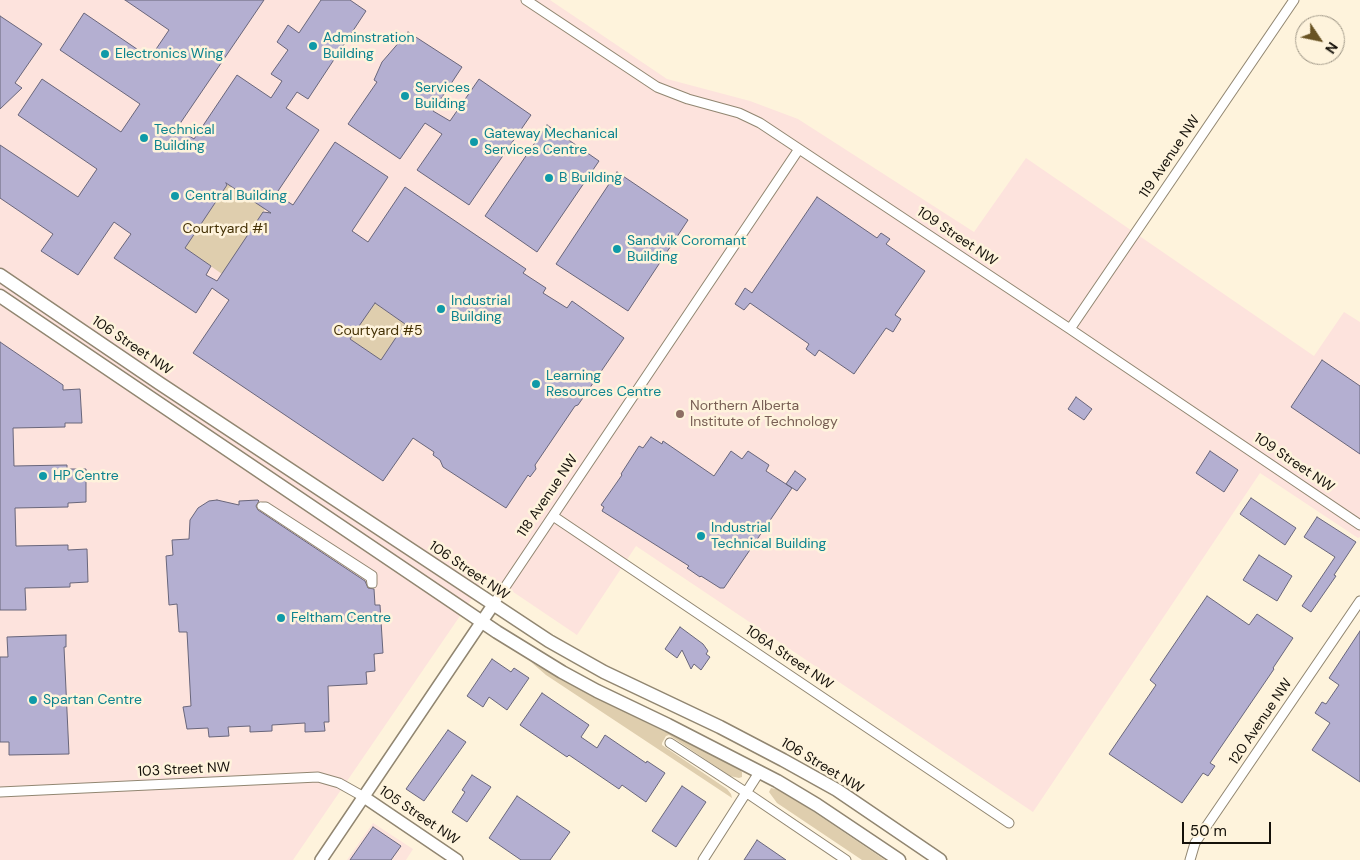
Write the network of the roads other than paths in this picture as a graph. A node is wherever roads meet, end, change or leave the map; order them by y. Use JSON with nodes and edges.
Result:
{"nodes":[{"id":1,"x":526,"y":0,"type":"edge"},
{"id":2,"x":1294,"y":0,"type":"edge"},
{"id":3,"x":800,"y":149,"type":"junction"},
{"id":4,"x":0,"y":275,"type":"edge"},
{"id":5,"x":0,"y":296,"type":"edge"},
{"id":6,"x":1070,"y":329,"type":"junction"},
{"id":7,"x":266,"y":506,"type":"joint"},
{"id":8,"x":553,"y":516,"type":"junction"},
{"id":9,"x":1360,"y":525,"type":"edge"},
{"id":10,"x":1360,"y":601,"type":"edge"},
{"id":11,"x":493,"y":604,"type":"junction"},
{"id":12,"x":481,"y":622,"type":"junction"},
{"id":13,"x":670,"y":743,"type":"dead end"},
{"id":14,"x":760,"y":771,"type":"junction"},
{"id":15,"x":0,"y":792,"type":"edge"},
{"id":16,"x":747,"y":793,"type":"junction"},
{"id":17,"x":364,"y":797,"type":"junction"},
{"id":18,"x":1009,"y":823,"type":"dead end"},
{"id":19,"x":321,"y":860,"type":"edge"},
{"id":20,"x":457,"y":860,"type":"edge"},
{"id":21,"x":703,"y":860,"type":"edge"},
{"id":22,"x":846,"y":860,"type":"edge"},
{"id":23,"x":899,"y":860,"type":"edge"},
{"id":24,"x":940,"y":860,"type":"edge"},
{"id":25,"x":1190,"y":860,"type":"edge"}],
"edges":[{"from":1,"to":3,"type":"street","name":"109 Street NW"},
{"from":2,"to":6,"type":"street","name":"119 Avenue NW"},
{"from":3,"to":6,"type":"street","name":"109 Street NW"},
{"from":3,"to":8,"type":"street","name":"118 Avenue NW"},
{"from":4,"to":11,"type":"main road","name":"106 Street NW"},
{"from":5,"to":12,"type":"main road"},
{"from":6,"to":9,"type":"street","name":"109 Street NW"},
{"from":7,"to":7,"type":"street"},
{"from":8,"to":11,"type":"street","name":"118 Avenue NW"},
{"from":8,"to":18,"type":"street","name":"106A Street NW"},
{"from":10,"to":25,"type":"street","name":"120 Avenue NW"},
{"from":11,"to":12,"type":"street","name":"118 Avenue NW"},
{"from":11,"to":24,"type":"main road","name":"106 Street NW"},
{"from":12,"to":14,"type":"main road"},
{"from":12,"to":17,"type":"street","name":"118 Avenue NW"},
{"from":13,"to":16,"type":"street"},
{"from":14,"to":16,"type":"street"},
{"from":14,"to":23,"type":"main road"},
{"from":15,"to":17,"type":"street","name":"103 Street NW"},
{"from":16,"to":21,"type":"street"},
{"from":16,"to":22,"type":"street"},
{"from":17,"to":19,"type":"street","name":"118 Avenue NW"},
{"from":17,"to":20,"type":"street","name":"105 Street NW"}]}
